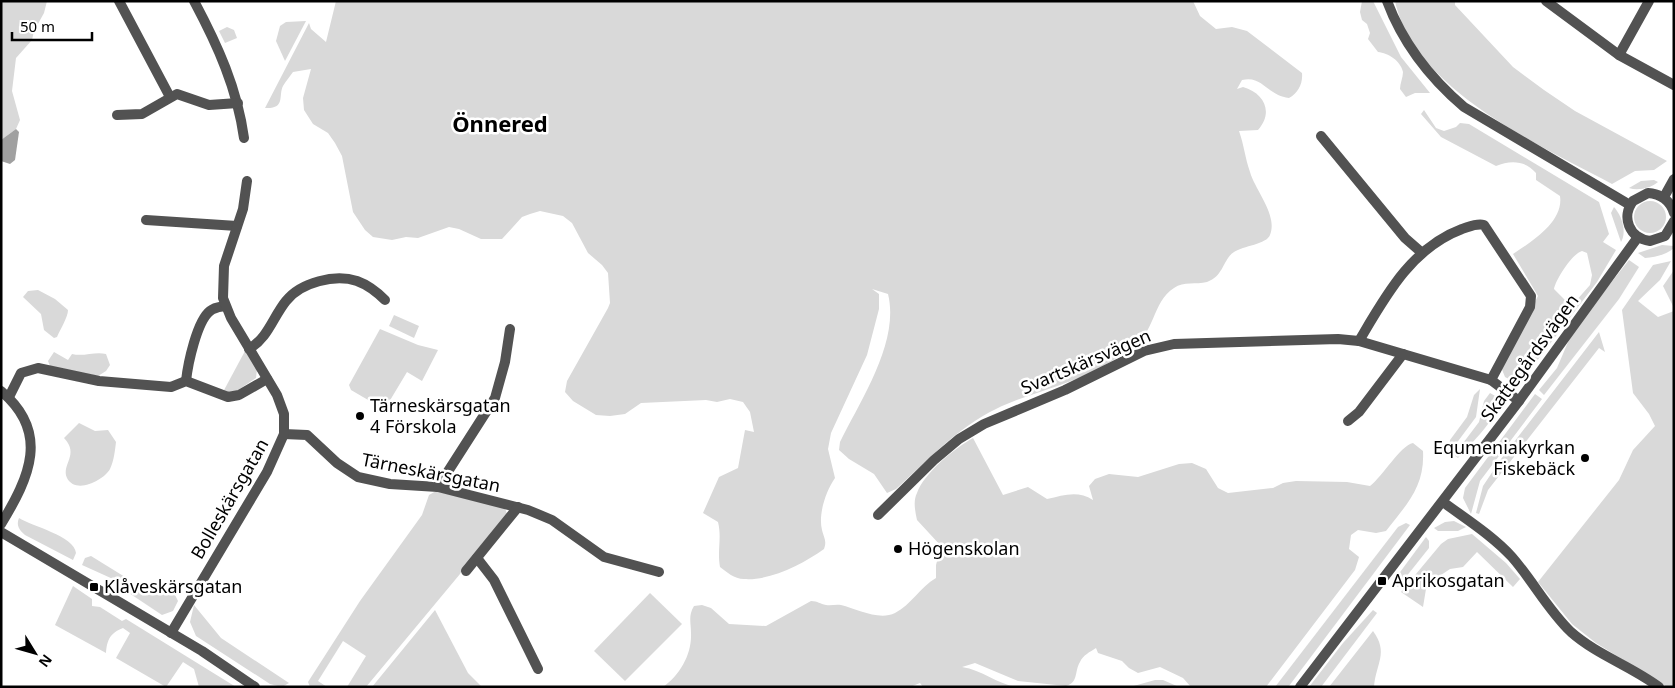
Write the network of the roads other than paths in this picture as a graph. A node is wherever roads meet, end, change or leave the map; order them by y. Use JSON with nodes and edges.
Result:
{"nodes":[{"id":1,"x":119,"y":1,"type":"edge"},
{"id":2,"x":194,"y":1,"type":"edge"},
{"id":3,"x":1387,"y":1,"type":"edge"},
{"id":4,"x":1546,"y":1,"type":"edge"},
{"id":5,"x":1649,"y":1,"type":"edge"},
{"id":6,"x":1620,"y":55,"type":"junction"},
{"id":7,"x":1674,"y":85,"type":"edge"},
{"id":8,"x":170,"y":97,"type":"junction"},
{"id":9,"x":238,"y":103,"type":"junction"},
{"id":10,"x":117,"y":115,"type":"dead end"},
{"id":11,"x":1321,"y":136,"type":"dead end"},
{"id":12,"x":244,"y":138,"type":"dead end"},
{"id":13,"x":1674,"y":179,"type":"edge"},
{"id":14,"x":246,"y":181,"type":"dead end"},
{"id":15,"x":1664,"y":197,"type":"junction"},
{"id":16,"x":1630,"y":205,"type":"junction"},
{"id":17,"x":1674,"y":213,"type":"edge"},
{"id":18,"x":146,"y":220,"type":"dead end"},
{"id":19,"x":237,"y":226,"type":"junction"},
{"id":20,"x":1673,"y":227,"type":"edge"},
{"id":21,"x":1638,"y":237,"type":"junction"},
{"id":22,"x":1421,"y":252,"type":"junction"},
{"id":23,"x":385,"y":300,"type":"dead end"},
{"id":24,"x":225,"y":306,"type":"junction"},
{"id":25,"x":510,"y":329,"type":"dead end"},
{"id":26,"x":1359,"y":341,"type":"junction"},
{"id":27,"x":249,"y":349,"type":"junction"},
{"id":28,"x":1403,"y":354,"type":"junction"},
{"id":29,"x":268,"y":378,"type":"junction"},
{"id":30,"x":186,"y":380,"type":"junction"},
{"id":31,"x":1491,"y":380,"type":"junction"},
{"id":32,"x":5,"y":394,"type":"edge"},
{"id":33,"x":1519,"y":401,"type":"junction"},
{"id":34,"x":1348,"y":421,"type":"dead end"},
{"id":35,"x":284,"y":434,"type":"junction"},
{"id":36,"x":438,"y":487,"type":"junction"},
{"id":37,"x":1443,"y":502,"type":"junction"},
{"id":38,"x":518,"y":507,"type":"junction"},
{"id":39,"x":878,"y":515,"type":"dead end"},
{"id":40,"x":1,"y":524,"type":"edge"},
{"id":41,"x":1,"y":532,"type":"edge"},
{"id":42,"x":477,"y":558,"type":"junction"},
{"id":43,"x":466,"y":571,"type":"dead end"},
{"id":44,"x":659,"y":572,"type":"dead end"},
{"id":45,"x":171,"y":632,"type":"junction"},
{"id":46,"x":538,"y":669,"type":"dead end"},
{"id":47,"x":255,"y":687,"type":"edge"},
{"id":48,"x":1300,"y":687,"type":"edge"},
{"id":49,"x":1659,"y":687,"type":"edge"}],
"edges":[{"from":1,"to":8,"type":"street"},
{"from":2,"to":9,"type":"street"},
{"from":3,"to":16,"type":"street"},
{"from":4,"to":6,"type":"street"},
{"from":5,"to":6,"type":"street"},
{"from":6,"to":7,"type":"street"},
{"from":8,"to":9,"type":"street"},
{"from":8,"to":10,"type":"street"},
{"from":9,"to":12,"type":"street"},
{"from":11,"to":22,"type":"street"},
{"from":13,"to":15,"type":"street"},
{"from":14,"to":19,"type":"street","name":"Bolleskärsgatan"},
{"from":15,"to":16,"type":"street"},
{"from":15,"to":17,"type":"street"},
{"from":16,"to":21,"type":"street"},
{"from":18,"to":19,"type":"street"},
{"from":19,"to":24,"type":"street","name":"Bolleskärsgatan"},
{"from":20,"to":21,"type":"street"},
{"from":21,"to":33,"type":"street","name":"Skattegårdsvägen"},
{"from":22,"to":26,"type":"street"},
{"from":22,"to":31,"type":"street"},
{"from":23,"to":27,"type":"street"},
{"from":24,"to":27,"type":"street","name":"Bolleskärsgatan"},
{"from":24,"to":30,"type":"street"},
{"from":25,"to":36,"type":"street"},
{"from":26,"to":28,"type":"street","name":"Svartskärsvägen"},
{"from":26,"to":39,"type":"street","name":"Svartskärsvägen"},
{"from":27,"to":29,"type":"street","name":"Bolleskärsgatan"},
{"from":28,"to":31,"type":"street","name":"Svartskärsvägen"},
{"from":28,"to":34,"type":"street"},
{"from":29,"to":30,"type":"street"},
{"from":29,"to":35,"type":"street","name":"Bolleskärsgatan"},
{"from":30,"to":32,"type":"street"},
{"from":31,"to":33,"type":"street","name":"Svartskärsvägen"},
{"from":32,"to":40,"type":"street"},
{"from":33,"to":37,"type":"street","name":"Skattegårdsvägen"},
{"from":35,"to":36,"type":"street","name":"Tärneskärsgatan"},
{"from":35,"to":45,"type":"street","name":"Bolleskärsgatan"},
{"from":36,"to":38,"type":"street","name":"Tärneskärsgatan"},
{"from":37,"to":48,"type":"street","name":"Skattegårdsvägen"},
{"from":37,"to":49,"type":"street"},
{"from":38,"to":42,"type":"street"},
{"from":38,"to":44,"type":"street","name":"Tärneskärsgatan"},
{"from":41,"to":45,"type":"street"},
{"from":42,"to":43,"type":"street"},
{"from":42,"to":46,"type":"street"},
{"from":45,"to":47,"type":"street"}]}
